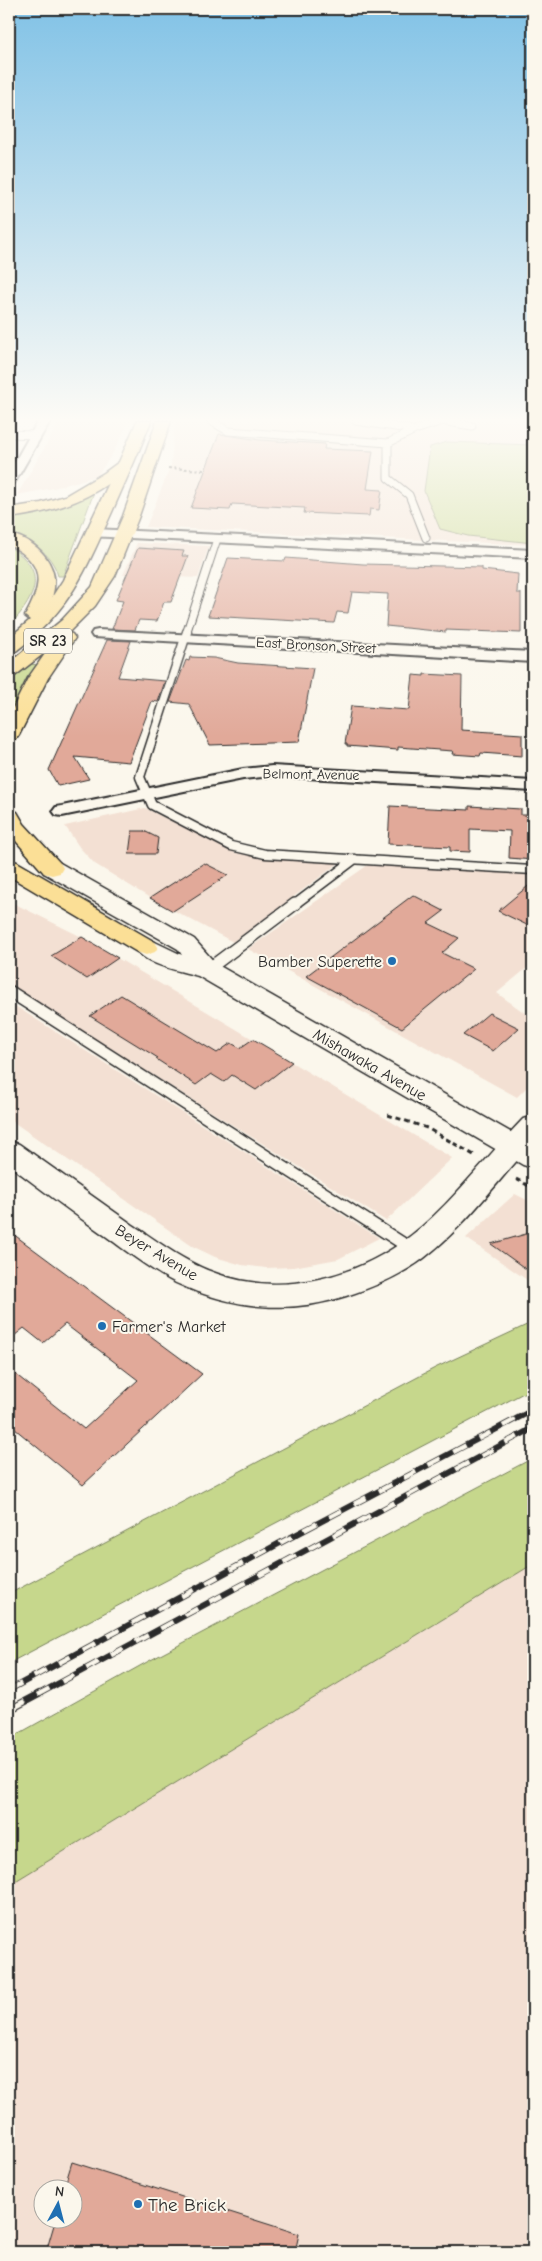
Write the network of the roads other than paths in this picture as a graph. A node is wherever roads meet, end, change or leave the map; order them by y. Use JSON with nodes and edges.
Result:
{"nodes":[{"id":1,"x":97,"y":527,"type":"edge"},
{"id":2,"x":127,"y":527,"type":"edge"},
{"id":3,"x":421,"y":527,"type":"edge"},
{"id":4,"x":94,"y":533,"type":"junction"},
{"id":5,"x":124,"y":535,"type":"junction"},
{"id":6,"x":426,"y":538,"type":"dead end"},
{"id":7,"x":9,"y":539,"type":"edge"},
{"id":8,"x":217,"y":539,"type":"junction"},
{"id":9,"x":533,"y":554,"type":"edge"},
{"id":10,"x":85,"y":608,"type":"junction"},
{"id":11,"x":98,"y":634,"type":"dead end"},
{"id":12,"x":186,"y":638,"type":"junction"},
{"id":13,"x":14,"y":643,"type":"edge"},
{"id":14,"x":533,"y":657,"type":"edge"},
{"id":15,"x":9,"y":671,"type":"edge"},
{"id":16,"x":9,"y":735,"type":"edge"},
{"id":17,"x":533,"y":786,"type":"edge"},
{"id":18,"x":147,"y":792,"type":"junction"},
{"id":19,"x":62,"y":811,"type":"dead end"},
{"id":20,"x":9,"y":817,"type":"edge"},
{"id":21,"x":9,"y":843,"type":"edge"},
{"id":22,"x":355,"y":859,"type":"junction"},
{"id":23,"x":9,"y":867,"type":"edge"},
{"id":24,"x":52,"y":868,"type":"junction"},
{"id":25,"x":533,"y":870,"type":"edge"},
{"id":26,"x":9,"y":889,"type":"edge"},
{"id":27,"x":146,"y":947,"type":"junction"},
{"id":28,"x":207,"y":970,"type":"junction"},
{"id":29,"x":9,"y":991,"type":"edge"},
{"id":30,"x":533,"y":1126,"type":"edge"},
{"id":31,"x":9,"y":1151,"type":"edge"},
{"id":32,"x":523,"y":1162,"type":"edge"},
{"id":33,"x":414,"y":1250,"type":"junction"}],
"edges":[{"from":1,"to":4,"type":"main road","number":"SR 23"},
{"from":2,"to":5,"type":"main road","number":"SR 23"},
{"from":3,"to":6,"type":"lane"},
{"from":4,"to":5,"type":"street"},
{"from":4,"to":13,"type":"main road","number":"SR 23"},
{"from":5,"to":8,"type":"street"},
{"from":5,"to":10,"type":"main road","number":"SR 23"},
{"from":7,"to":13,"type":"main road"},
{"from":8,"to":9,"type":"street"},
{"from":8,"to":12,"type":"lane"},
{"from":10,"to":15,"type":"main road","number":"SR 23"},
{"from":10,"to":16,"type":"main road"},
{"from":11,"to":12,"type":"street","name":"East Bronson Street"},
{"from":12,"to":14,"type":"street","name":"East Bronson Street"},
{"from":12,"to":18,"type":"lane"},
{"from":17,"to":18,"type":"street","name":"Belmont Avenue"},
{"from":18,"to":19,"type":"street","name":"Belmont Avenue"},
{"from":18,"to":22,"type":"lane"},
{"from":20,"to":24,"type":"main road"},
{"from":21,"to":24,"type":"main road"},
{"from":22,"to":25,"type":"lane"},
{"from":22,"to":28,"type":"lane"},
{"from":23,"to":27,"type":"main road"},
{"from":24,"to":28,"type":"main road","name":"Mishawaka Avenue"},
{"from":26,"to":27,"type":"main road"},
{"from":27,"to":28,"type":"main road","name":"Mishawaka Avenue"},
{"from":28,"to":32,"type":"main road","name":"Mishawaka Avenue"},
{"from":29,"to":33,"type":"lane"},
{"from":30,"to":32,"type":"main road","name":"Beyer Avenue"},
{"from":31,"to":33,"type":"main road","name":"Beyer Avenue"},
{"from":32,"to":33,"type":"main road","name":"Beyer Avenue"}]}
